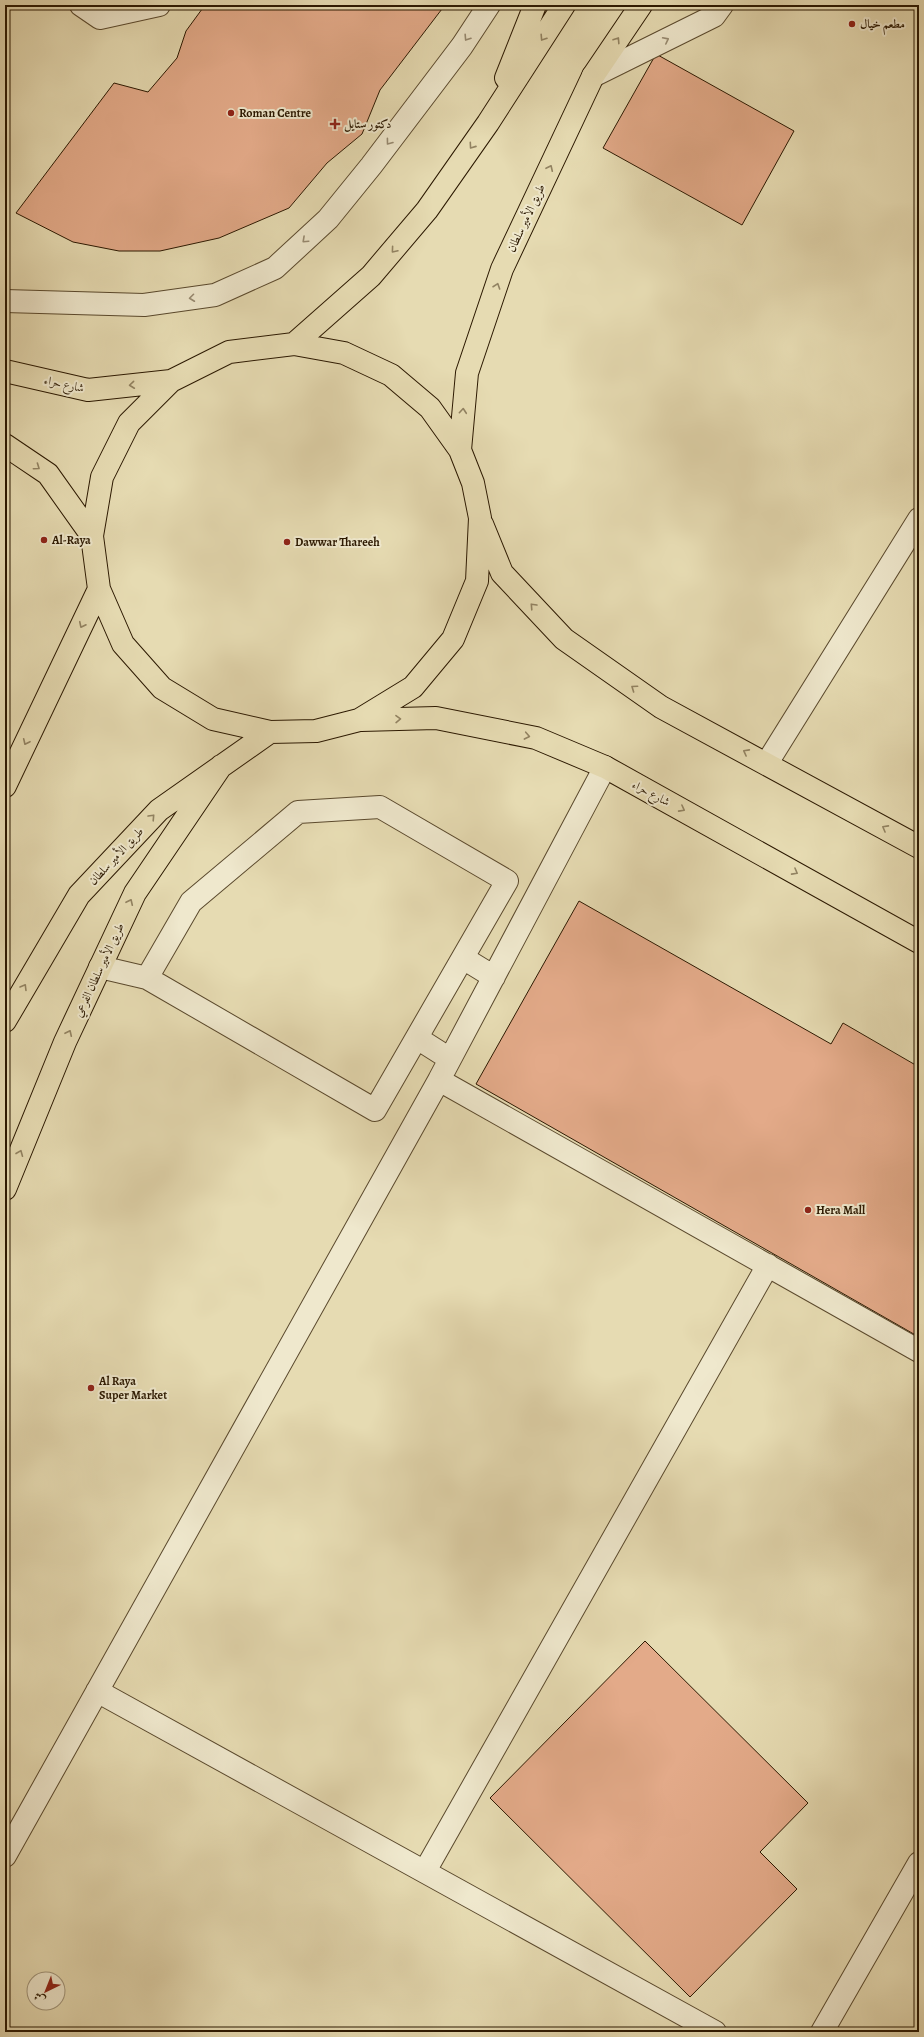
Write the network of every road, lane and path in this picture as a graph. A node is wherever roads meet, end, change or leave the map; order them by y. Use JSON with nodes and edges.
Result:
{"nodes":[{"id":1,"x":81,"y":5,"type":"edge"},
{"id":2,"x":159,"y":5,"type":"edge"},
{"id":3,"x":489,"y":5,"type":"edge"},
{"id":4,"x":535,"y":5,"type":"edge"},
{"id":5,"x":564,"y":5,"type":"edge"},
{"id":6,"x":641,"y":5,"type":"edge"},
{"id":7,"x":722,"y":5,"type":"edge"},
{"id":8,"x":594,"y":76,"type":"junction"},
{"id":9,"x":488,"y":123,"type":"junction"},
{"id":10,"x":5,"y":301,"type":"edge"},
{"id":11,"x":294,"y":344,"type":"junction"},
{"id":12,"x":5,"y":371,"type":"edge"},
{"id":13,"x":171,"y":381,"type":"junction"},
{"id":14,"x":5,"y":445,"type":"edge"},
{"id":15,"x":460,"y":450,"type":"junction"},
{"id":16,"x":480,"y":518,"type":"junction"},
{"id":17,"x":919,"y":519,"type":"edge"},
{"id":18,"x":92,"y":536,"type":"junction"},
{"id":19,"x":99,"y":590,"type":"junction"},
{"id":20,"x":359,"y":720,"type":"junction"},
{"id":21,"x":270,"y":732,"type":"junction"},
{"id":22,"x":767,"y":763,"type":"junction"},
{"id":23,"x":221,"y":766,"type":"junction"},
{"id":24,"x":605,"y":767,"type":"junction"},
{"id":25,"x":5,"y":786,"type":"edge"},
{"id":26,"x":919,"y":847,"type":"edge"},
{"id":27,"x":919,"y":942,"type":"edge"},
{"id":28,"x":463,"y":958,"type":"junction"},
{"id":29,"x":100,"y":967,"type":"junction"},
{"id":30,"x":494,"y":977,"type":"junction"},
{"id":31,"x":147,"y":978,"type":"junction"},
{"id":32,"x":5,"y":1021,"type":"edge"},
{"id":33,"x":417,"y":1038,"type":"junction"},
{"id":34,"x":450,"y":1059,"type":"junction"},
{"id":35,"x":439,"y":1080,"type":"junction"},
{"id":36,"x":5,"y":1189,"type":"edge"},
{"id":37,"x":768,"y":1265,"type":"junction"},
{"id":38,"x":919,"y":1351,"type":"edge"},
{"id":39,"x":98,"y":1691,"type":"junction"},
{"id":40,"x":5,"y":1856,"type":"edge"},
{"id":41,"x":919,"y":1863,"type":"edge"},
{"id":42,"x":425,"y":1871,"type":"junction"},
{"id":43,"x":715,"y":2032,"type":"edge"},
{"id":44,"x":822,"y":2032,"type":"edge"}],
"edges":[{"from":1,"to":2,"type":"street"},
{"from":3,"to":10,"type":"street","one_way":true},
{"from":4,"to":9,"type":"main road"},
{"from":5,"to":9,"type":"main road","one_way":true},
{"from":8,"to":6,"type":"main road","name":"طريق الأمير سلطان","one_way":true},
{"from":8,"to":7,"type":"street","one_way":true},
{"from":15,"to":8,"type":"main road","name":"طريق الأمير سلطان","one_way":true},
{"from":9,"to":11,"type":"main road","one_way":true},
{"from":11,"to":13,"type":"main road"},
{"from":11,"to":15,"type":"main road"},
{"from":13,"to":12,"type":"main road","name":"شارع حراء","one_way":true},
{"from":13,"to":18,"type":"main road"},
{"from":14,"to":18,"type":"main road","one_way":true},
{"from":15,"to":16,"type":"main road"},
{"from":16,"to":20,"type":"main road"},
{"from":22,"to":16,"type":"main road","one_way":true},
{"from":17,"to":22,"type":"street"},
{"from":18,"to":19,"type":"main road"},
{"from":19,"to":21,"type":"main road"},
{"from":19,"to":25,"type":"main road","one_way":true},
{"from":20,"to":21,"type":"main road"},
{"from":20,"to":24,"type":"main road","name":"شارع حراء","one_way":true},
{"from":21,"to":23,"type":"main road","name":"طريق الأمير سلطان"},
{"from":26,"to":22,"type":"main road","one_way":true},
{"from":29,"to":23,"type":"main road","name":"طريق الأمير سلطان الفرعي","one_way":true},
{"from":32,"to":23,"type":"main road","name":"طريق الأمير سلطان","one_way":true},
{"from":24,"to":27,"type":"main road","name":"شارع حراء","one_way":true},
{"from":24,"to":30,"type":"street"},
{"from":28,"to":30,"type":"street"},
{"from":28,"to":31,"type":"street"},
{"from":28,"to":33,"type":"street"},
{"from":29,"to":31,"type":"street"},
{"from":36,"to":29,"type":"main road","name":"طريق الأمير سلطان الفرعي","one_way":true},
{"from":30,"to":34,"type":"street"},
{"from":31,"to":33,"type":"street"},
{"from":33,"to":34,"type":"street"},
{"from":34,"to":35,"type":"street"},
{"from":35,"to":37,"type":"street"},
{"from":35,"to":39,"type":"street"},
{"from":37,"to":38,"type":"street"},
{"from":37,"to":42,"type":"street"},
{"from":39,"to":40,"type":"street"},
{"from":39,"to":42,"type":"street"},
{"from":41,"to":44,"type":"street"},
{"from":42,"to":43,"type":"street"}]}
